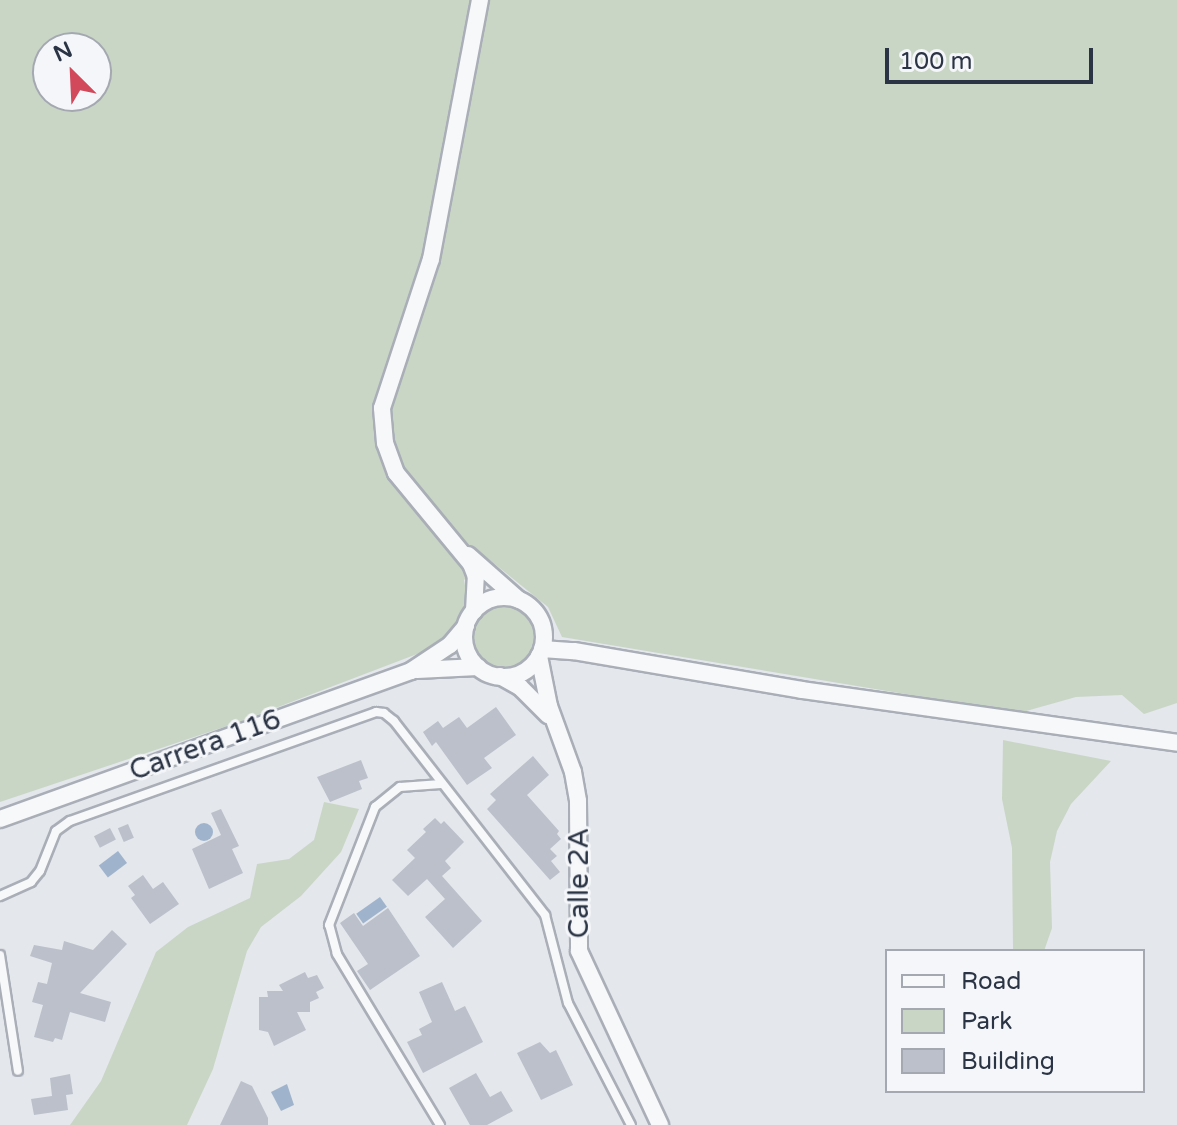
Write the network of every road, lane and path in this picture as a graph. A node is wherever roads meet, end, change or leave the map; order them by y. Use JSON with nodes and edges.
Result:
{"nodes":[{"id":1,"x":480,"y":0,"type":"edge"},
{"id":2,"x":461,"y":550,"type":"junction"},
{"id":3,"x":519,"y":600,"type":"junction"},
{"id":4,"x":470,"y":618,"type":"junction"},
{"id":5,"x":541,"y":646,"type":"junction"},
{"id":6,"x":478,"y":667,"type":"junction"},
{"id":7,"x":411,"y":671,"type":"junction"},
{"id":8,"x":500,"y":676,"type":"junction"},
{"id":9,"x":554,"y":724,"type":"junction"},
{"id":10,"x":1177,"y":743,"type":"edge"},
{"id":11,"x":441,"y":784,"type":"junction"},
{"id":12,"x":0,"y":819,"type":"edge"},
{"id":13,"x":0,"y":896,"type":"edge"},
{"id":14,"x":0,"y":955,"type":"edge"},
{"id":15,"x":18,"y":1071,"type":"dead end"},
{"id":16,"x":440,"y":1125,"type":"edge"},
{"id":17,"x":631,"y":1125,"type":"edge"},
{"id":18,"x":660,"y":1125,"type":"edge"}],
"edges":[{"from":1,"to":2,"type":"street"},
{"from":2,"to":3,"type":"street"},
{"from":2,"to":4,"type":"street"},
{"from":3,"to":4,"type":"street"},
{"from":3,"to":5,"type":"street"},
{"from":4,"to":6,"type":"street"},
{"from":4,"to":7,"type":"street","name":"Carrera 116"},
{"from":5,"to":8,"type":"street"},
{"from":5,"to":9,"type":"street","name":"Calle 2A"},
{"from":5,"to":10,"type":"street"},
{"from":6,"to":7,"type":"street","name":"Carrera 116"},
{"from":6,"to":8,"type":"street"},
{"from":7,"to":12,"type":"street","name":"Carrera 116"},
{"from":8,"to":9,"type":"street","name":"Calle 2A"},
{"from":9,"to":18,"type":"street","name":"Calle 2A"},
{"from":11,"to":13,"type":"lane"},
{"from":11,"to":16,"type":"lane"},
{"from":11,"to":17,"type":"lane"},
{"from":14,"to":15,"type":"lane"}]}
